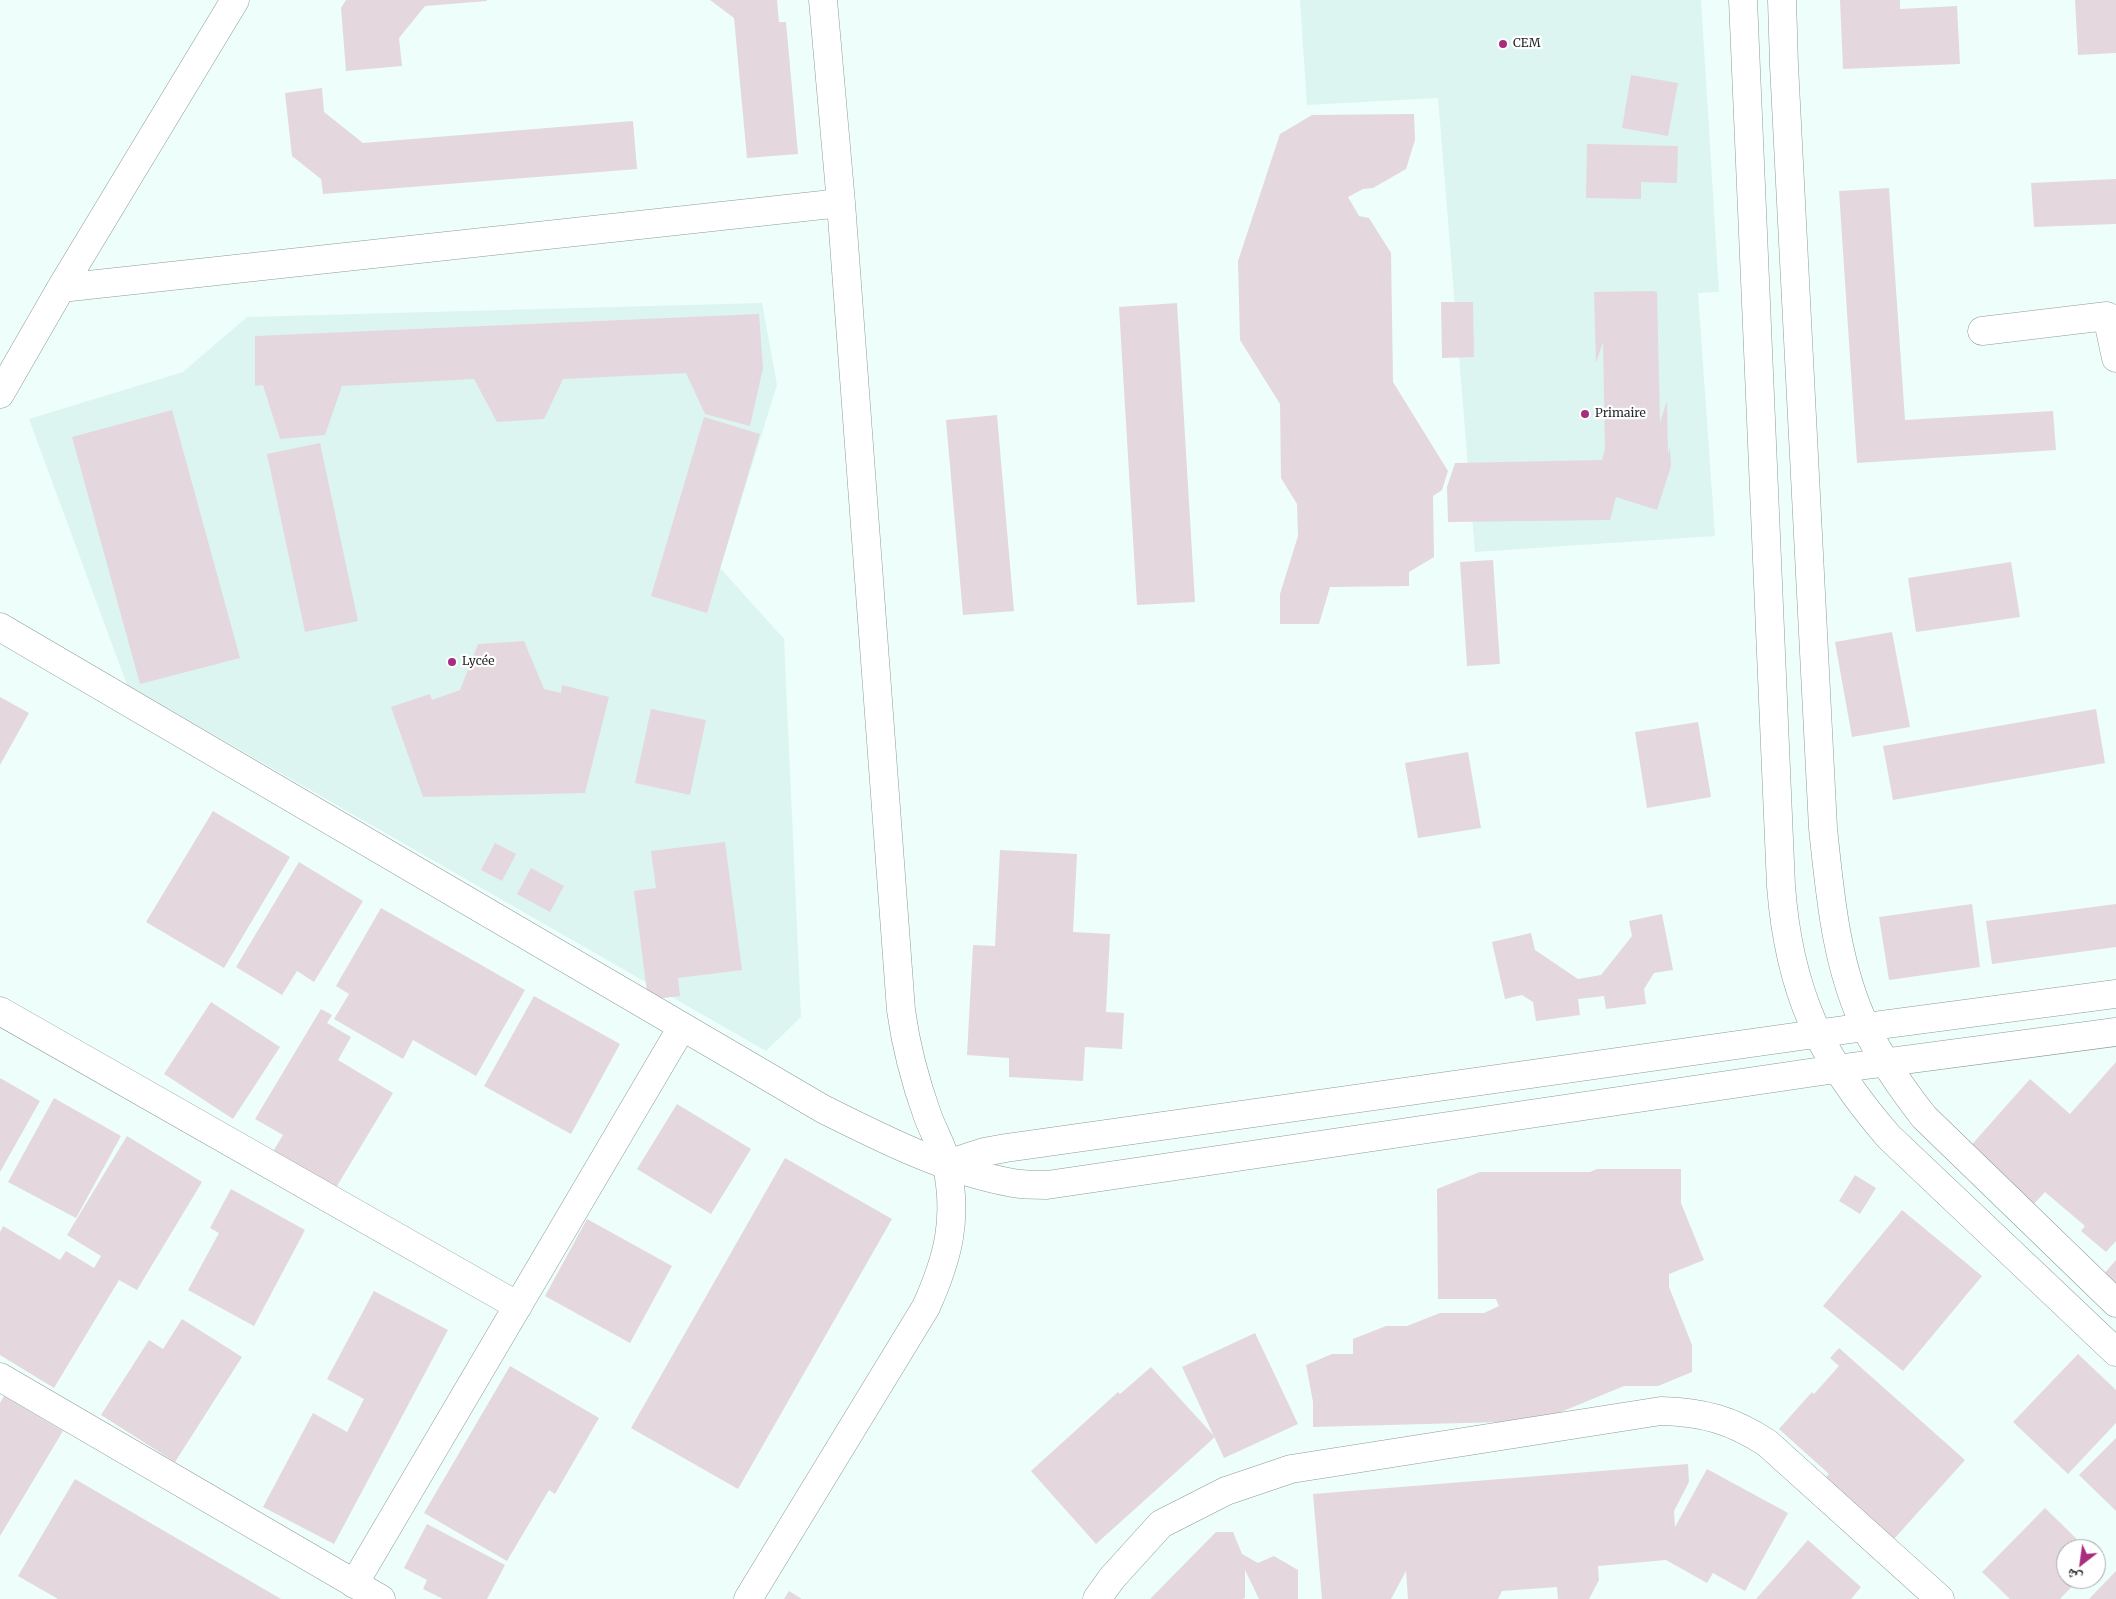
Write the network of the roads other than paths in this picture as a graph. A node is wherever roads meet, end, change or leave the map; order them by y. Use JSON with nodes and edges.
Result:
{"nodes":[{"id":1,"x":235,"y":0,"type":"edge"},
{"id":2,"x":823,"y":0,"type":"edge"},
{"id":3,"x":1743,"y":0,"type":"edge"},
{"id":4,"x":1782,"y":0,"type":"edge"},
{"id":5,"x":842,"y":203,"type":"junction"},
{"id":6,"x":61,"y":288,"type":"junction"},
{"id":7,"x":1982,"y":331,"type":"dead end"},
{"id":8,"x":2116,"y":358,"type":"edge"},
{"id":9,"x":0,"y":394,"type":"edge"},
{"id":10,"x":0,"y":627,"type":"edge"},
{"id":11,"x":2116,"y":994,"type":"edge"},
{"id":12,"x":0,"y":1011,"type":"edge"},
{"id":13,"x":682,"y":1027,"type":"junction"},
{"id":14,"x":1866,"y":1027,"type":"junction"},
{"id":15,"x":2116,"y":1032,"type":"edge"},
{"id":16,"x":1817,"y":1034,"type":"junction"},
{"id":17,"x":1885,"y":1063,"type":"junction"},
{"id":18,"x":1836,"y":1069,"type":"junction"},
{"id":19,"x":947,"y":1164,"type":"junction"},
{"id":20,"x":2116,"y":1303,"type":"edge"},
{"id":21,"x":518,"y":1306,"type":"junction"},
{"id":22,"x":2116,"y":1352,"type":"edge"},
{"id":23,"x":0,"y":1377,"type":"edge"},
{"id":24,"x":354,"y":1584,"type":"junction"},
{"id":25,"x":381,"y":1599,"type":"edge"},
{"id":26,"x":748,"y":1599,"type":"edge"},
{"id":27,"x":1097,"y":1599,"type":"edge"},
{"id":28,"x":1940,"y":1599,"type":"edge"}],
"edges":[{"from":1,"to":6,"type":"street"},
{"from":2,"to":5,"type":"street"},
{"from":3,"to":16,"type":"street"},
{"from":4,"to":14,"type":"street"},
{"from":5,"to":6,"type":"street"},
{"from":5,"to":19,"type":"street"},
{"from":6,"to":9,"type":"street"},
{"from":7,"to":8,"type":"street"},
{"from":10,"to":13,"type":"street"},
{"from":11,"to":14,"type":"street"},
{"from":12,"to":21,"type":"street"},
{"from":13,"to":19,"type":"street"},
{"from":13,"to":21,"type":"street"},
{"from":14,"to":16,"type":"street"},
{"from":14,"to":17,"type":"street"},
{"from":15,"to":17,"type":"street"},
{"from":16,"to":18,"type":"street"},
{"from":16,"to":19,"type":"street"},
{"from":17,"to":18,"type":"street"},
{"from":17,"to":20,"type":"street"},
{"from":18,"to":19,"type":"street"},
{"from":18,"to":22,"type":"street"},
{"from":19,"to":26,"type":"street"},
{"from":21,"to":24,"type":"street"},
{"from":23,"to":24,"type":"street"},
{"from":24,"to":25,"type":"street"},
{"from":27,"to":28,"type":"street"}]}
